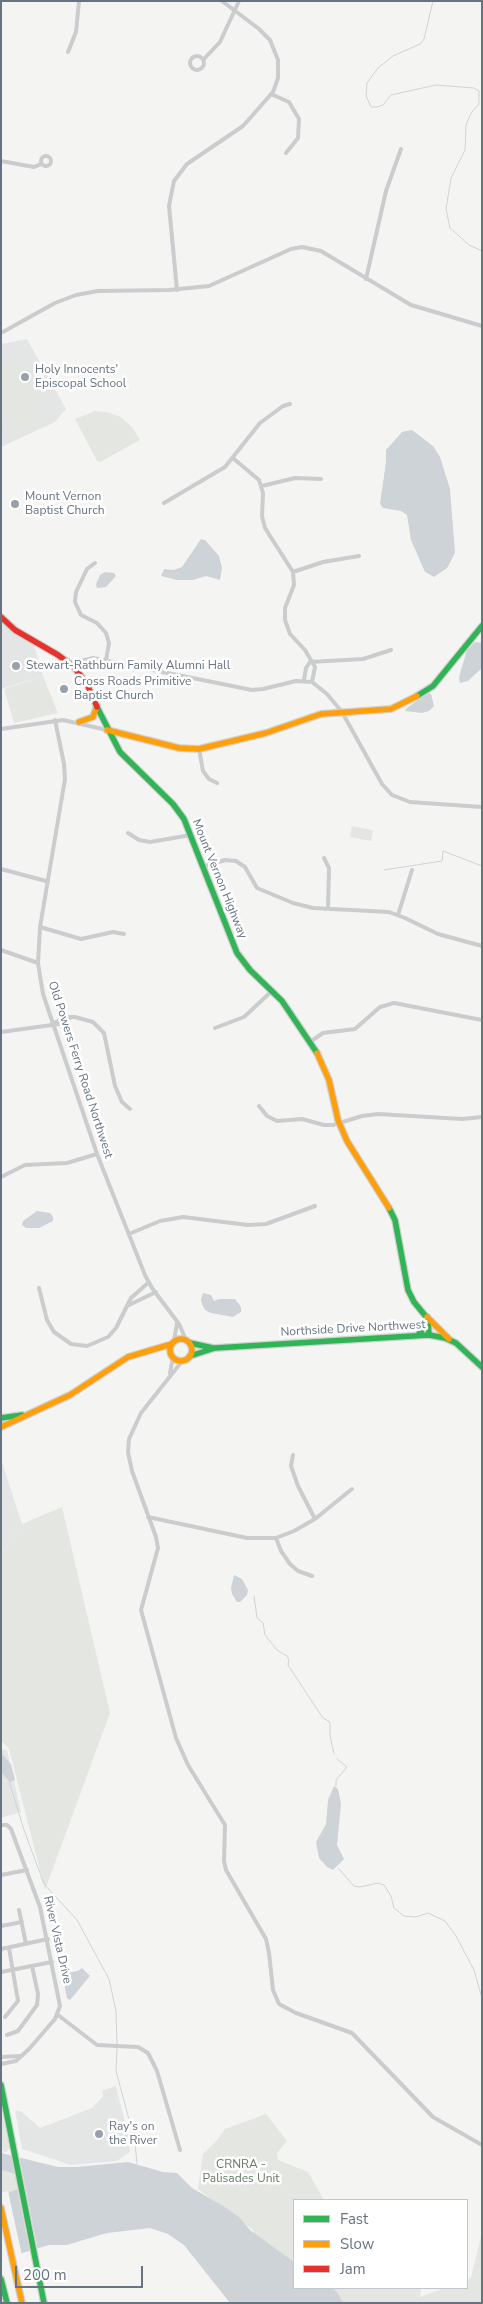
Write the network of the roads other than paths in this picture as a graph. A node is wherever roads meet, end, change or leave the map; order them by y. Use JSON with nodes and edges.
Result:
{"nodes":[{"id":1,"x":79,"y":1,"type":"edge"},
{"id":2,"x":222,"y":1,"type":"edge"},
{"id":3,"x":239,"y":1,"type":"edge"},
{"id":4,"x":234,"y":11,"type":"junction"},
{"id":5,"x":68,"y":52,"type":"dead end"},
{"id":6,"x":203,"y":60,"type":"dead end"},
{"id":7,"x":271,"y":94,"type":"junction"},
{"id":8,"x":401,"y":149,"type":"dead end"},
{"id":9,"x":286,"y":153,"type":"dead end"},
{"id":10,"x":1,"y":160,"type":"edge"},
{"id":11,"x":41,"y":164,"type":"dead end"},
{"id":12,"x":366,"y":279,"type":"junction"},
{"id":13,"x":177,"y":290,"type":"junction"},
{"id":14,"x":482,"y":326,"type":"edge"},
{"id":15,"x":1,"y":333,"type":"edge"},
{"id":16,"x":290,"y":404,"type":"dead end"},
{"id":17,"x":234,"y":458,"type":"junction"},
{"id":18,"x":321,"y":479,"type":"dead end"},
{"id":19,"x":262,"y":486,"type":"junction"},
{"id":20,"x":164,"y":503,"type":"dead end"},
{"id":21,"x":358,"y":556,"type":"dead end"},
{"id":22,"x":96,"y":563,"type":"dead end"},
{"id":23,"x":293,"y":572,"type":"junction"},
{"id":24,"x":1,"y":617,"type":"edge"},
{"id":25,"x":480,"y":630,"type":"edge"},
{"id":26,"x":391,"y":650,"type":"dead end"},
{"id":27,"x":106,"y":660,"type":"junction"},
{"id":28,"x":310,"y":662,"type":"junction"},
{"id":29,"x":74,"y":667,"type":"junction"},
{"id":30,"x":304,"y":680,"type":"junction"},
{"id":31,"x":312,"y":682,"type":"junction"},
{"id":32,"x":97,"y":706,"type":"junction"},
{"id":33,"x":342,"y":712,"type":"junction"},
{"id":34,"x":55,"y":720,"type":"junction"},
{"id":35,"x":79,"y":722,"type":"junction"},
{"id":36,"x":1,"y":729,"type":"edge"},
{"id":37,"x":108,"y":730,"type":"junction"},
{"id":38,"x":127,"y":735,"type":"junction"},
{"id":39,"x":118,"y":748,"type":"junction"},
{"id":40,"x":199,"y":749,"type":"junction"},
{"id":41,"x":217,"y":783,"type":"dead end"},
{"id":42,"x":482,"y":807,"type":"edge"},
{"id":43,"x":128,"y":833,"type":"dead end"},
{"id":44,"x":191,"y":835,"type":"junction"},
{"id":45,"x":324,"y":858,"type":"dead end"},
{"id":46,"x":202,"y":867,"type":"junction"},
{"id":47,"x":1,"y":869,"type":"edge"},
{"id":48,"x":412,"y":870,"type":"dead end"},
{"id":49,"x":46,"y":882,"type":"junction"},
{"id":50,"x":328,"y":908,"type":"junction"},
{"id":51,"x":398,"y":915,"type":"junction"},
{"id":52,"x":40,"y":927,"type":"junction"},
{"id":53,"x":124,"y":934,"type":"dead end"},
{"id":54,"x":482,"y":946,"type":"edge"},
{"id":55,"x":1,"y":950,"type":"edge"},
{"id":56,"x":38,"y":963,"type":"junction"},
{"id":57,"x":273,"y":990,"type":"junction"},
{"id":58,"x":482,"y":1020,"type":"edge"},
{"id":59,"x":52,"y":1024,"type":"junction"},
{"id":60,"x":215,"y":1028,"type":"dead end"},
{"id":61,"x":1,"y":1032,"type":"edge"},
{"id":62,"x":310,"y":1042,"type":"junction"},
{"id":63,"x":259,"y":1106,"type":"dead end"},
{"id":64,"x":130,"y":1109,"type":"dead end"},
{"id":65,"x":482,"y":1117,"type":"edge"},
{"id":66,"x":339,"y":1123,"type":"junction"},
{"id":67,"x":97,"y":1154,"type":"junction"},
{"id":68,"x":1,"y":1177,"type":"edge"},
{"id":69,"x":315,"y":1206,"type":"dead end"},
{"id":70,"x":129,"y":1234,"type":"junction"},
{"id":71,"x":149,"y":1282,"type":"junction"},
{"id":72,"x":39,"y":1288,"type":"dead end"},
{"id":73,"x":156,"y":1292,"type":"junction"},
{"id":74,"x":129,"y":1304,"type":"junction"},
{"id":75,"x":427,"y":1317,"type":"junction"},
{"id":76,"x":177,"y":1321,"type":"junction"},
{"id":77,"x":418,"y":1335,"type":"junction"},
{"id":78,"x":429,"y":1335,"type":"junction"},
{"id":79,"x":451,"y":1340,"type":"junction"},
{"id":80,"x":173,"y":1342,"type":"junction"},
{"id":81,"x":188,"y":1342,"type":"junction"},
{"id":82,"x":215,"y":1348,"type":"junction"},
{"id":83,"x":145,"y":1352,"type":"junction"},
{"id":84,"x":172,"y":1356,"type":"junction"},
{"id":85,"x":190,"y":1356,"type":"junction"},
{"id":86,"x":183,"y":1360,"type":"junction"},
{"id":87,"x":482,"y":1366,"type":"edge"},
{"id":88,"x":168,"y":1378,"type":"junction"},
{"id":89,"x":29,"y":1414,"type":"junction"},
{"id":90,"x":1,"y":1418,"type":"edge"},
{"id":91,"x":1,"y":1427,"type":"edge"},
{"id":92,"x":293,"y":1455,"type":"dead end"},
{"id":93,"x":352,"y":1489,"type":"dead end"},
{"id":94,"x":148,"y":1516,"type":"junction"},
{"id":95,"x":315,"y":1519,"type":"junction"},
{"id":96,"x":276,"y":1538,"type":"junction"},
{"id":97,"x":312,"y":1576,"type":"dead end"},
{"id":98,"x":1,"y":1825,"type":"edge"},
{"id":99,"x":27,"y":1870,"type":"junction"},
{"id":100,"x":1,"y":1875,"type":"edge"},
{"id":101,"x":20,"y":1910,"type":"dead end"},
{"id":102,"x":22,"y":1922,"type":"junction"},
{"id":103,"x":1,"y":1926,"type":"edge"},
{"id":104,"x":48,"y":1939,"type":"junction"},
{"id":105,"x":26,"y":1944,"type":"junction"},
{"id":106,"x":9,"y":1948,"type":"junction"},
{"id":107,"x":1,"y":1949,"type":"edge"},
{"id":108,"x":52,"y":1962,"type":"junction"},
{"id":109,"x":32,"y":1966,"type":"junction"},
{"id":110,"x":13,"y":1969,"type":"junction"},
{"id":111,"x":1,"y":1972,"type":"edge"},
{"id":112,"x":58,"y":2015,"type":"junction"},
{"id":113,"x":5,"y":2018,"type":"dead end"},
{"id":114,"x":7,"y":2035,"type":"dead end"},
{"id":115,"x":20,"y":2056,"type":"junction"},
{"id":116,"x":1,"y":2058,"type":"edge"},
{"id":117,"x":1,"y":2064,"type":"edge"},
{"id":118,"x":1,"y":2086,"type":"edge"},
{"id":119,"x":482,"y":2145,"type":"edge"},
{"id":120,"x":180,"y":2150,"type":"dead end"},
{"id":121,"x":1,"y":2208,"type":"edge"},
{"id":122,"x":1,"y":2279,"type":"edge"},
{"id":123,"x":7,"y":2303,"type":"edge"},
{"id":124,"x":22,"y":2303,"type":"edge"},
{"id":125,"x":44,"y":2303,"type":"edge"}],
"edges":[{"from":1,"to":5,"type":"street"},
{"from":2,"to":4,"type":"street"},
{"from":3,"to":4,"type":"street"},
{"from":4,"to":6,"type":"street"},
{"from":4,"to":7,"type":"street"},
{"from":7,"to":9,"type":"street"},
{"from":7,"to":13,"type":"street"},
{"from":8,"to":12,"type":"street"},
{"from":10,"to":11,"type":"street"},
{"from":12,"to":13,"type":"street"},
{"from":12,"to":14,"type":"street"},
{"from":13,"to":15,"type":"street"},
{"from":16,"to":17,"type":"street"},
{"from":17,"to":19,"type":"street"},
{"from":17,"to":20,"type":"street"},
{"from":18,"to":19,"type":"street"},
{"from":19,"to":23,"type":"street"},
{"from":21,"to":23,"type":"street"},
{"from":22,"to":27,"type":"street"},
{"from":23,"to":28,"type":"street"},
{"from":24,"to":29,"type":"main road"},
{"from":25,"to":33,"type":"main road"},
{"from":26,"to":28,"type":"street"},
{"from":27,"to":29,"type":"street"},
{"from":27,"to":30,"type":"street"},
{"from":28,"to":30,"type":"street"},
{"from":28,"to":31,"type":"street"},
{"from":29,"to":32,"type":"main road","name":"Mount Vernon Highway"},
{"from":30,"to":31,"type":"street"},
{"from":31,"to":33,"type":"street"},
{"from":32,"to":35,"type":"main road"},
{"from":32,"to":37,"type":"main road","name":"Mount Vernon Highway"},
{"from":33,"to":40,"type":"main road"},
{"from":33,"to":42,"type":"street"},
{"from":34,"to":35,"type":"street"},
{"from":34,"to":36,"type":"street"},
{"from":34,"to":49,"type":"street","name":"Old Powers Ferry Road Northwest"},
{"from":35,"to":37,"type":"street"},
{"from":37,"to":38,"type":"main road"},
{"from":37,"to":39,"type":"main road","name":"Mount Vernon Highway"},
{"from":38,"to":39,"type":"main road"},
{"from":38,"to":40,"type":"main road"},
{"from":39,"to":44,"type":"main road","name":"Mount Vernon Highway"},
{"from":40,"to":41,"type":"street"},
{"from":43,"to":44,"type":"street"},
{"from":44,"to":46,"type":"main road","name":"Mount Vernon Highway"},
{"from":45,"to":50,"type":"street"},
{"from":46,"to":50,"type":"street"},
{"from":46,"to":57,"type":"main road","name":"Mount Vernon Highway"},
{"from":47,"to":49,"type":"street"},
{"from":48,"to":51,"type":"street"},
{"from":49,"to":52,"type":"street","name":"Old Powers Ferry Road Northwest"},
{"from":50,"to":51,"type":"street"},
{"from":51,"to":54,"type":"street"},
{"from":52,"to":53,"type":"street"},
{"from":52,"to":56,"type":"street","name":"Old Powers Ferry Road Northwest"},
{"from":55,"to":56,"type":"street"},
{"from":56,"to":59,"type":"street","name":"Old Powers Ferry Road Northwest"},
{"from":57,"to":60,"type":"street"},
{"from":57,"to":62,"type":"main road","name":"Mount Vernon Highway"},
{"from":58,"to":62,"type":"street"},
{"from":59,"to":61,"type":"street"},
{"from":59,"to":64,"type":"street"},
{"from":59,"to":67,"type":"street","name":"Old Powers Ferry Road Northwest"},
{"from":62,"to":66,"type":"main road","name":"Mount Vernon Highway"},
{"from":63,"to":66,"type":"street"},
{"from":65,"to":66,"type":"street"},
{"from":66,"to":75,"type":"main road","name":"Mount Vernon Highway"},
{"from":67,"to":68,"type":"street"},
{"from":67,"to":70,"type":"street","name":"Old Powers Ferry Road Northwest"},
{"from":69,"to":70,"type":"street"},
{"from":70,"to":71,"type":"street","name":"Old Powers Ferry Road Northwest"},
{"from":71,"to":73,"type":"street","name":"Old Powers Ferry Road Northwest"},
{"from":71,"to":74,"type":"street"},
{"from":72,"to":74,"type":"street"},
{"from":73,"to":74,"type":"street"},
{"from":73,"to":76,"type":"street","name":"Old Powers Ferry Road Northwest"},
{"from":75,"to":77,"type":"main road"},
{"from":75,"to":78,"type":"main road"},
{"from":75,"to":79,"type":"main road","name":"Mount Vernon Highway"},
{"from":76,"to":80,"type":"street"},
{"from":76,"to":81,"type":"street","name":"Old Powers Ferry Road Northwest"},
{"from":77,"to":78,"type":"main road","name":"Northside Drive Northwest"},
{"from":77,"to":82,"type":"main road","name":"Northside Drive Northwest"},
{"from":78,"to":79,"type":"main road","name":"Northside Drive Northwest"},
{"from":79,"to":87,"type":"main road","name":"Northside Drive Northwest"},
{"from":80,"to":81,"type":"main road"},
{"from":80,"to":83,"type":"main road"},
{"from":80,"to":84,"type":"main road"},
{"from":81,"to":82,"type":"main road","name":"Northside Drive Northwest"},
{"from":81,"to":85,"type":"main road"},
{"from":82,"to":85,"type":"main road","name":"Northside Drive Northwest"},
{"from":83,"to":84,"type":"main road"},
{"from":83,"to":89,"type":"main road"},
{"from":84,"to":86,"type":"main road"},
{"from":84,"to":88,"type":"street"},
{"from":85,"to":86,"type":"main road"},
{"from":86,"to":88,"type":"street"},
{"from":88,"to":94,"type":"street"},
{"from":89,"to":90,"type":"main road"},
{"from":89,"to":91,"type":"main road"},
{"from":92,"to":95,"type":"street"},
{"from":93,"to":95,"type":"street"},
{"from":94,"to":96,"type":"street"},
{"from":94,"to":119,"type":"street"},
{"from":95,"to":96,"type":"street"},
{"from":96,"to":97,"type":"street"},
{"from":98,"to":99,"type":"street","name":"River Vista Drive"},
{"from":99,"to":100,"type":"street"},
{"from":99,"to":104,"type":"street","name":"River Vista Drive"},
{"from":101,"to":102,"type":"street"},
{"from":102,"to":103,"type":"street"},
{"from":102,"to":105,"type":"street"},
{"from":104,"to":105,"type":"street"},
{"from":104,"to":108,"type":"street","name":"River Vista Drive"},
{"from":105,"to":106,"type":"street"},
{"from":106,"to":107,"type":"street"},
{"from":106,"to":110,"type":"street"},
{"from":108,"to":109,"type":"street"},
{"from":108,"to":112,"type":"street","name":"River Vista Drive"},
{"from":109,"to":110,"type":"street"},
{"from":109,"to":114,"type":"street"},
{"from":110,"to":111,"type":"street"},
{"from":110,"to":113,"type":"street"},
{"from":112,"to":115,"type":"street"},
{"from":112,"to":120,"type":"street"},
{"from":115,"to":116,"type":"street"},
{"from":115,"to":117,"type":"street"},
{"from":118,"to":125,"type":"main road"},
{"from":121,"to":124,"type":"main road"},
{"from":122,"to":123,"type":"main road"}]}
